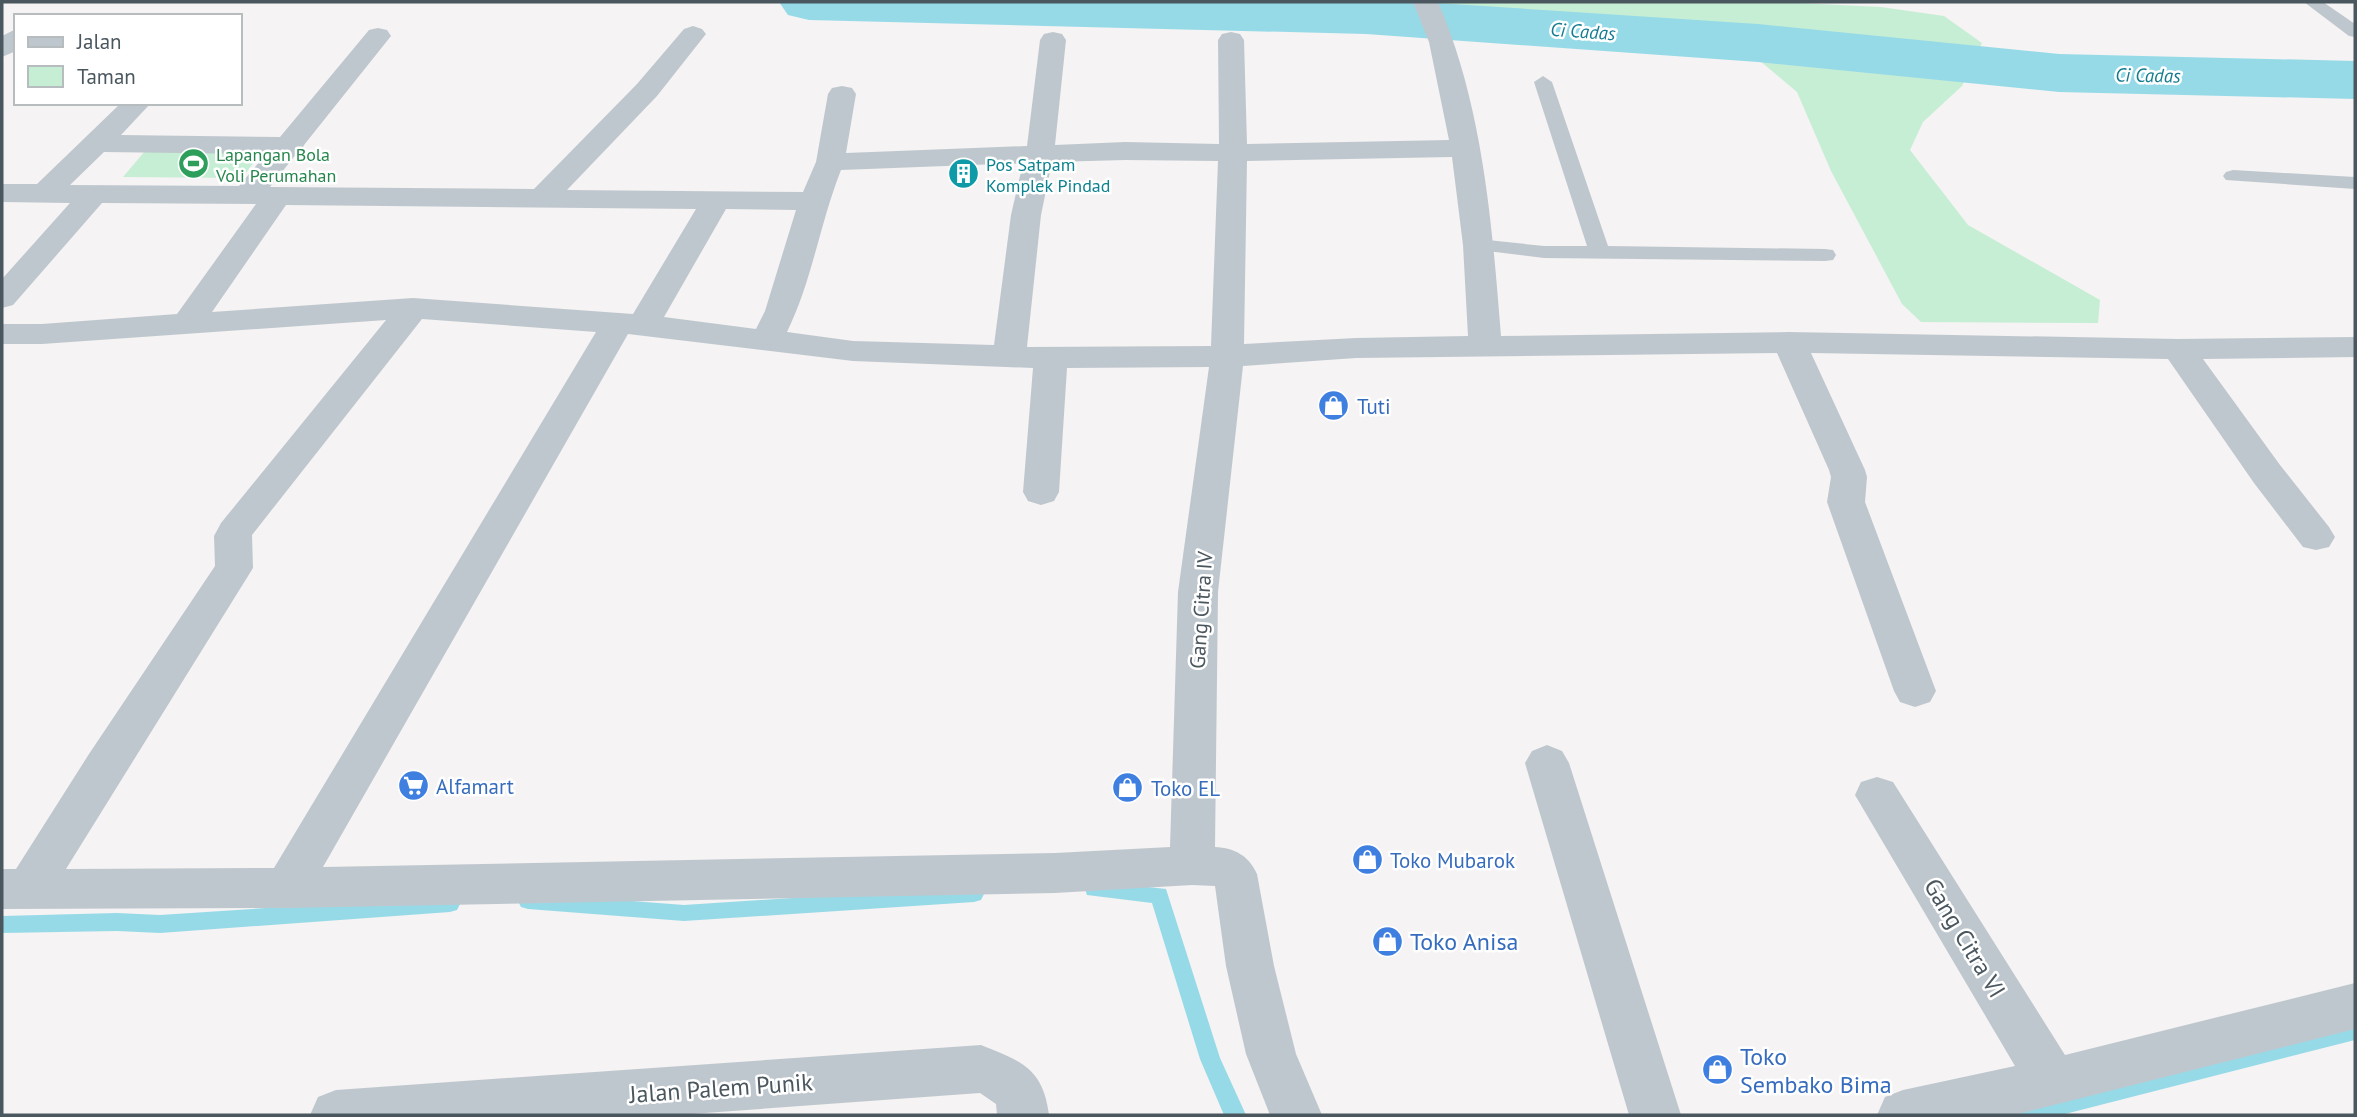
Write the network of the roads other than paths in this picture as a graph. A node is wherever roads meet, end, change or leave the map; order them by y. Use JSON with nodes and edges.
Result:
{"nodes":[{"id":1,"x":2312,"y":2,"type":"edge"},
{"id":2,"x":1426,"y":5,"type":"edge"},
{"id":3,"x":2355,"y":32,"type":"edge"},
{"id":4,"x":693,"y":34,"type":"dead end"},
{"id":5,"x":378,"y":36,"type":"dead end"},
{"id":6,"x":1053,"y":40,"type":"dead end"},
{"id":7,"x":1231,"y":40,"type":"dead end"},
{"id":8,"x":1543,"y":82,"type":"dead end"},
{"id":9,"x":842,"y":94,"type":"dead end"},
{"id":10,"x":135,"y":105,"type":"edge"},
{"id":11,"x":98,"y":143,"type":"junction"},
{"id":12,"x":291,"y":146,"type":"junction"},
{"id":13,"x":1465,"y":149,"type":"junction"},
{"id":14,"x":1040,"y":153,"type":"junction"},
{"id":15,"x":1233,"y":153,"type":"junction"},
{"id":16,"x":830,"y":162,"type":"junction"},
{"id":17,"x":2233,"y":176,"type":"dead end"},
{"id":18,"x":2355,"y":183,"type":"edge"},
{"id":19,"x":2,"y":193,"type":"edge"},
{"id":20,"x":45,"y":194,"type":"junction"},
{"id":21,"x":94,"y":194,"type":"junction"},
{"id":22,"x":263,"y":195,"type":"junction"},
{"id":23,"x":542,"y":198,"type":"junction"},
{"id":24,"x":716,"y":200,"type":"junction"},
{"id":25,"x":814,"y":201,"type":"junction"},
{"id":26,"x":1478,"y":245,"type":"junction"},
{"id":27,"x":1599,"y":251,"type":"junction"},
{"id":28,"x":1825,"y":255,"type":"dead end"},
{"id":29,"x":2,"y":298,"type":"edge"},
{"id":30,"x":413,"y":308,"type":"junction"},
{"id":31,"x":188,"y":323,"type":"junction"},
{"id":32,"x":630,"y":324,"type":"junction"},
{"id":33,"x":2,"y":334,"type":"edge"},
{"id":34,"x":765,"y":341,"type":"junction"},
{"id":35,"x":1789,"y":342,"type":"junction"},
{"id":36,"x":1485,"y":346,"type":"junction"},
{"id":37,"x":2355,"y":347,"type":"edge"},
{"id":38,"x":2178,"y":349,"type":"junction"},
{"id":39,"x":1009,"y":356,"type":"junction"},
{"id":40,"x":1227,"y":356,"type":"junction"},
{"id":41,"x":1051,"y":358,"type":"junction"},
{"id":42,"x":1041,"y":492,"type":"dead end"},
{"id":43,"x":2316,"y":537,"type":"dead end"},
{"id":44,"x":1915,"y":691,"type":"dead end"},
{"id":45,"x":1547,"y":763,"type":"dead end"},
{"id":46,"x":1877,"y":795,"type":"dead end"},
{"id":47,"x":1192,"y":865,"type":"junction"},
{"id":48,"x":16,"y":888,"type":"edge"},
{"id":49,"x":286,"y":888,"type":"junction"},
{"id":50,"x":2355,"y":1006,"type":"edge"},
{"id":51,"x":2021,"y":1099,"type":"edge"},
{"id":52,"x":336,"y":1115,"type":"edge"},
{"id":53,"x":1023,"y":1115,"type":"edge"},
{"id":54,"x":1296,"y":1115,"type":"edge"},
{"id":55,"x":1656,"y":1115,"type":"edge"},
{"id":56,"x":1903,"y":1115,"type":"edge"}],
"edges":[{"from":1,"to":3,"type":"lane"},
{"from":2,"to":13,"type":"street"},
{"from":4,"to":23,"type":"street"},
{"from":5,"to":12,"type":"street"},
{"from":6,"to":14,"type":"street"},
{"from":7,"to":15,"type":"street","name":"Gang Citra IV"},
{"from":8,"to":27,"type":"lane"},
{"from":9,"to":16,"type":"street"},
{"from":10,"to":11,"type":"street"},
{"from":11,"to":12,"type":"street"},
{"from":11,"to":20,"type":"street"},
{"from":12,"to":22,"type":"street"},
{"from":13,"to":15,"type":"street"},
{"from":13,"to":26,"type":"street"},
{"from":14,"to":15,"type":"street"},
{"from":14,"to":16,"type":"street"},
{"from":14,"to":39,"type":"street"},
{"from":15,"to":40,"type":"street","name":"Gang Citra IV"},
{"from":16,"to":25,"type":"street"},
{"from":17,"to":18,"type":"lane"},
{"from":19,"to":20,"type":"street"},
{"from":20,"to":21,"type":"street"},
{"from":21,"to":22,"type":"street"},
{"from":21,"to":29,"type":"street"},
{"from":22,"to":23,"type":"street"},
{"from":22,"to":31,"type":"street"},
{"from":23,"to":24,"type":"street"},
{"from":24,"to":25,"type":"street"},
{"from":24,"to":32,"type":"street"},
{"from":25,"to":34,"type":"street"},
{"from":26,"to":27,"type":"lane"},
{"from":26,"to":36,"type":"street"},
{"from":27,"to":28,"type":"lane"},
{"from":30,"to":31,"type":"street"},
{"from":30,"to":32,"type":"street"},
{"from":30,"to":48,"type":"street"},
{"from":31,"to":33,"type":"street"},
{"from":32,"to":34,"type":"street"},
{"from":32,"to":49,"type":"street"},
{"from":34,"to":39,"type":"street"},
{"from":35,"to":36,"type":"street"},
{"from":35,"to":38,"type":"street"},
{"from":35,"to":44,"type":"street"},
{"from":36,"to":40,"type":"street"},
{"from":37,"to":38,"type":"street"},
{"from":38,"to":43,"type":"street"},
{"from":39,"to":41,"type":"street"},
{"from":40,"to":41,"type":"street"},
{"from":40,"to":47,"type":"street","name":"Gang Citra IV"},
{"from":41,"to":42,"type":"street"},
{"from":45,"to":55,"type":"street"},
{"from":46,"to":51,"type":"street","name":"Gang Citra VI"},
{"from":47,"to":49,"type":"street"},
{"from":47,"to":54,"type":"street"},
{"from":48,"to":49,"type":"street"},
{"from":50,"to":51,"type":"street"},
{"from":51,"to":56,"type":"street"},
{"from":52,"to":53,"type":"street","name":"Jalan Palem Punik"}]}
